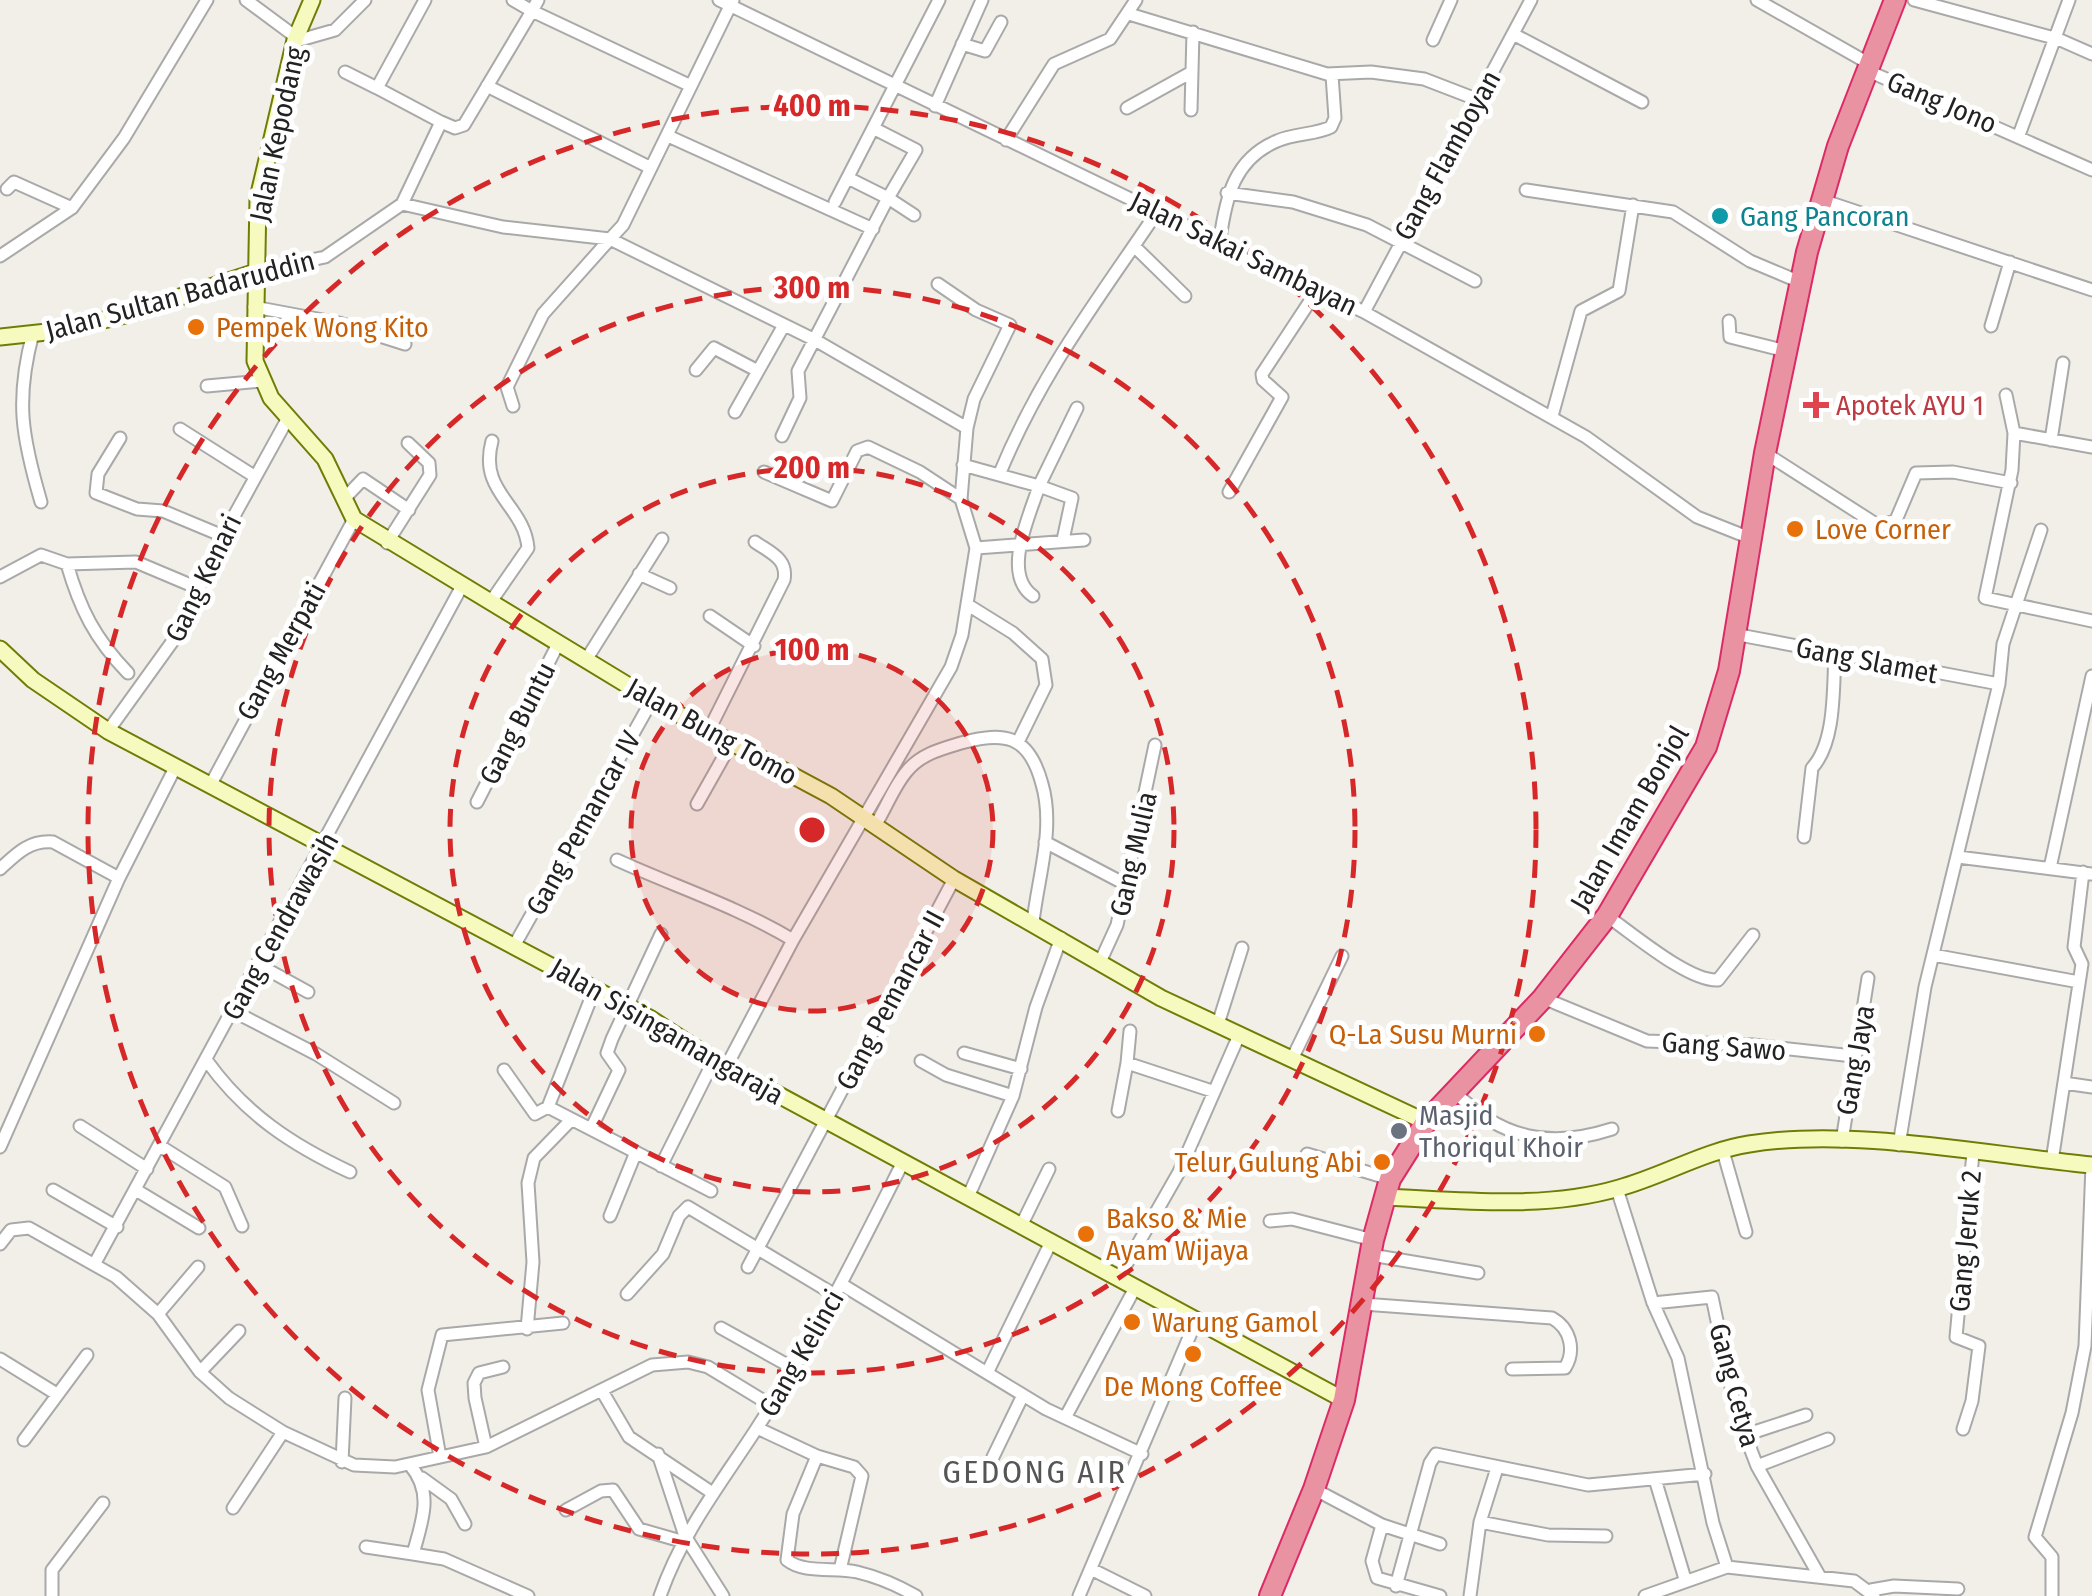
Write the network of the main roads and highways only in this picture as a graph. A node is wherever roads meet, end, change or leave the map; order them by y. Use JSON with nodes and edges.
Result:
{"nodes":[{"id":1,"x":1895,"y":0,"type":"edge"},
{"id":2,"x":1270,"y":1596,"type":"edge"}],
"edges":[{"from":1,"to":2,"type":"highway","name":"Jalan Imam Bonjol"}]}
